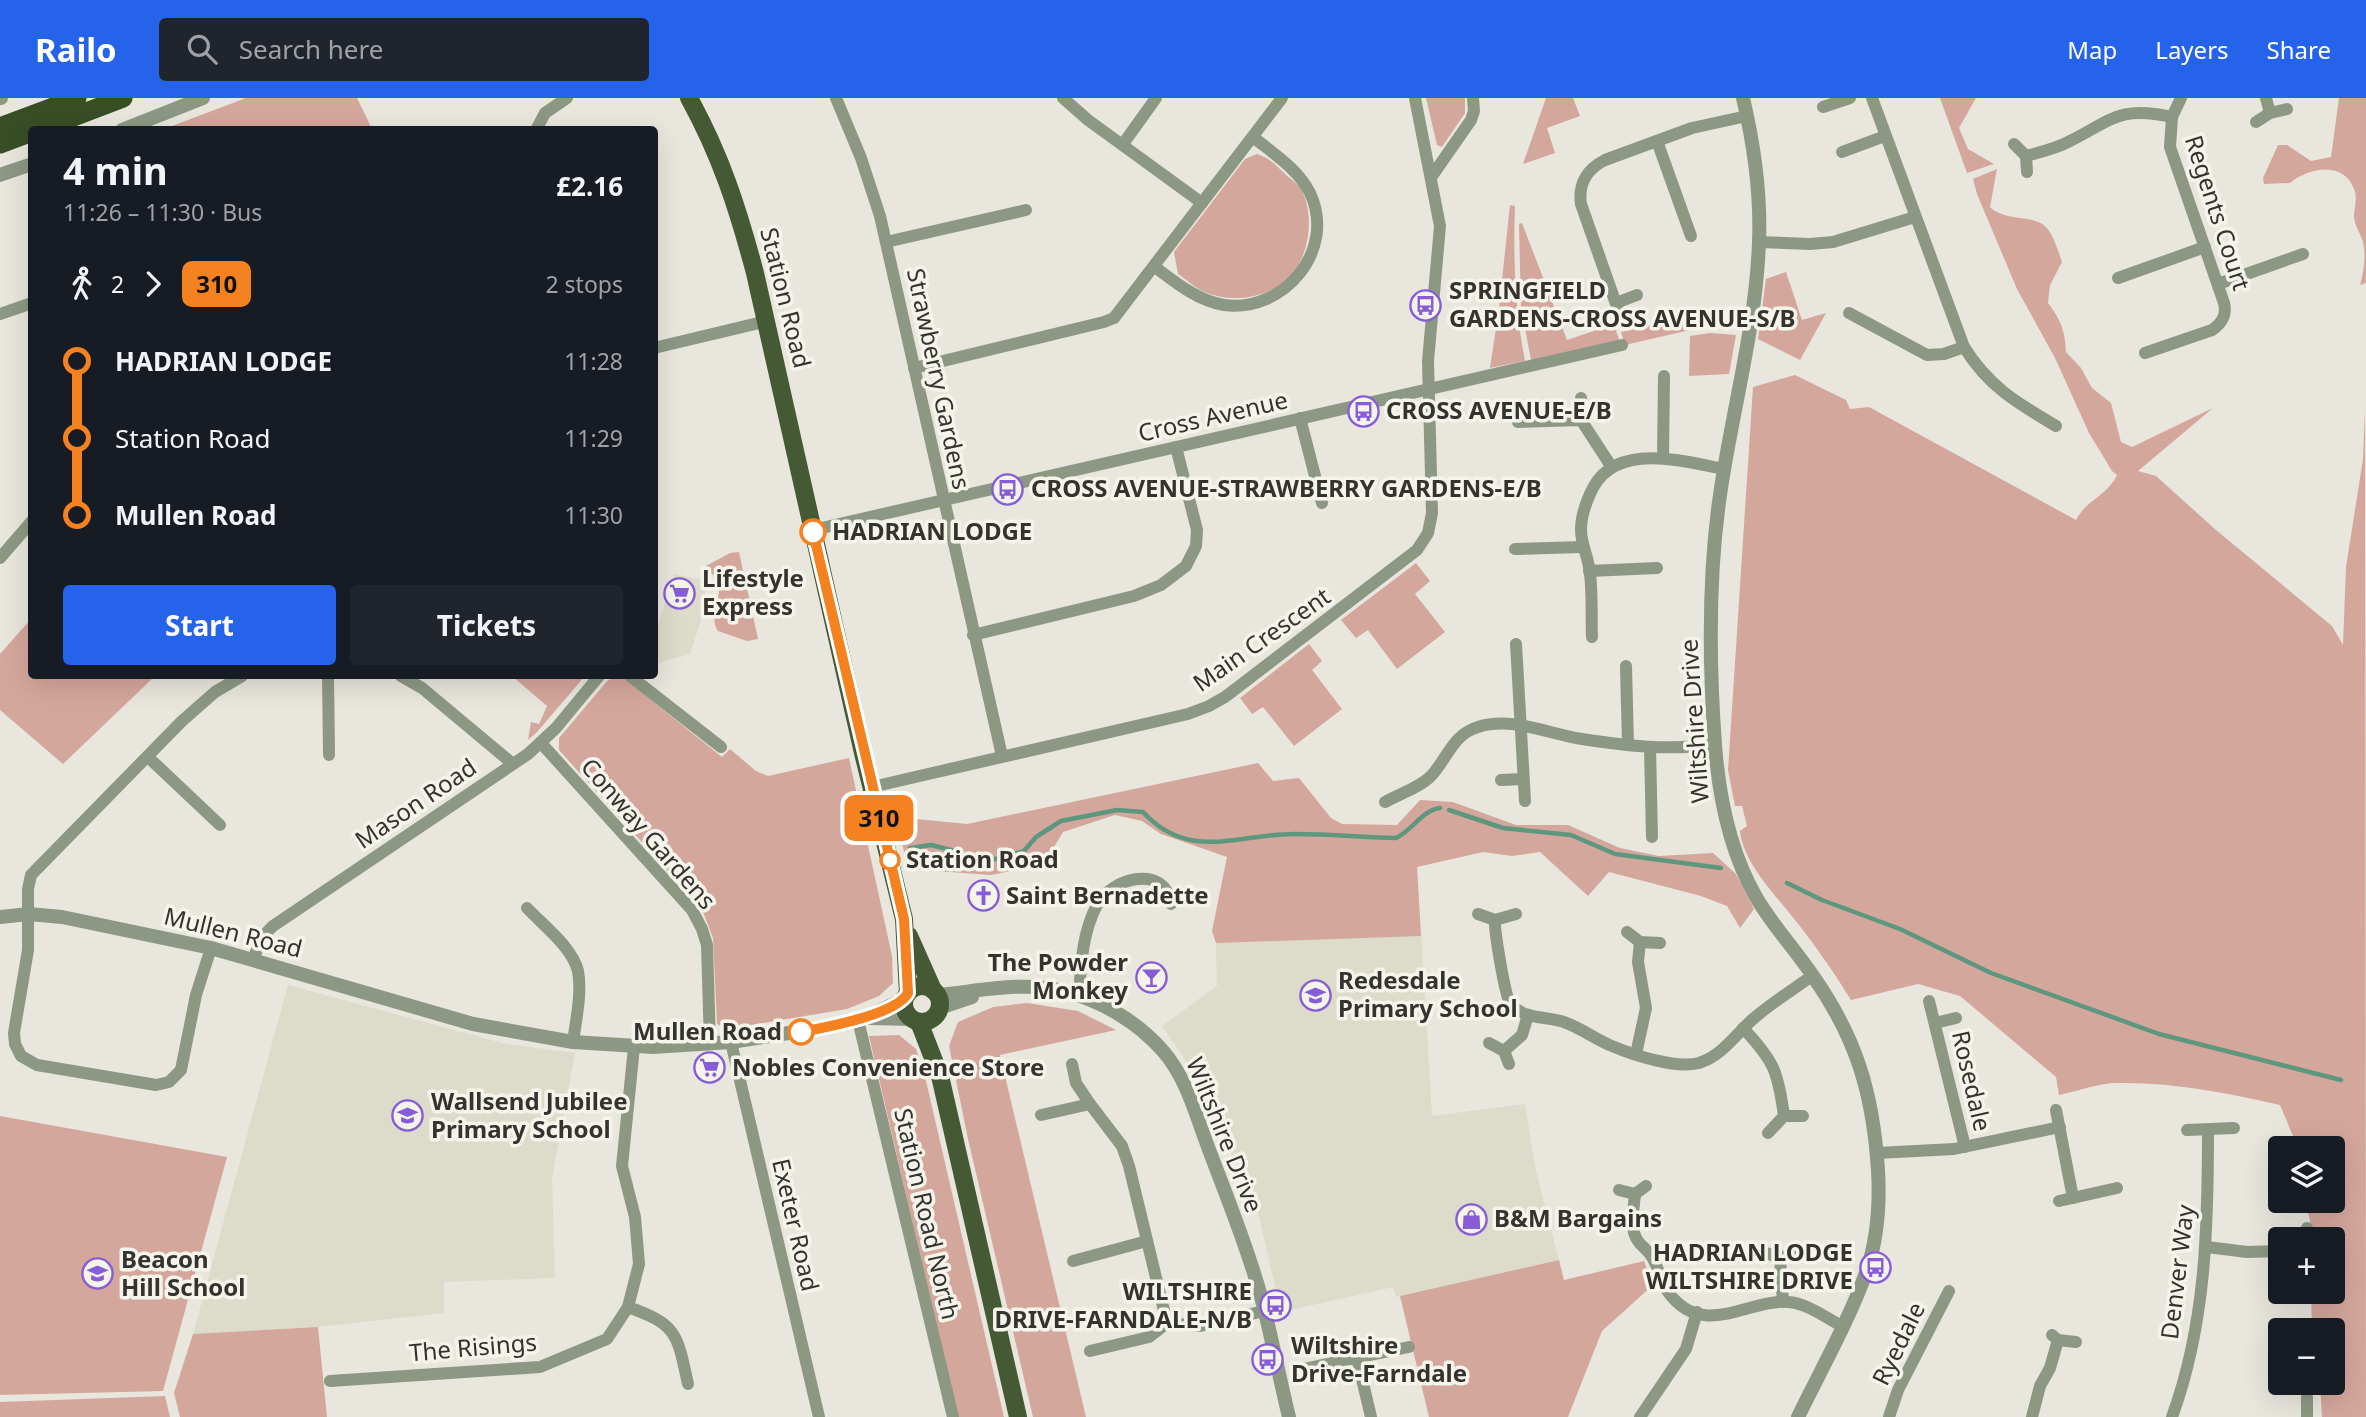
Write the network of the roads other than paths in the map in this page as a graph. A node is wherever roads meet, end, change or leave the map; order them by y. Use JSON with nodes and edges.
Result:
{"nodes":[{"id":1,"x":77,"y":98,"type":"edge"},
{"id":2,"x":123,"y":98,"type":"edge"},
{"id":3,"x":204,"y":98,"type":"edge"},
{"id":4,"x":567,"y":98,"type":"edge"},
{"id":5,"x":689,"y":98,"type":"edge"},
{"id":6,"x":835,"y":98,"type":"edge"},
{"id":7,"x":1063,"y":98,"type":"edge"},
{"id":8,"x":1156,"y":98,"type":"edge"},
{"id":9,"x":1282,"y":98,"type":"edge"},
{"id":10,"x":1415,"y":98,"type":"edge"},
{"id":11,"x":1473,"y":98,"type":"edge"},
{"id":12,"x":1743,"y":98,"type":"edge"},
{"id":13,"x":1850,"y":98,"type":"edge"},
{"id":14,"x":1872,"y":98,"type":"edge"},
{"id":15,"x":2181,"y":98,"type":"edge"},
{"id":16,"x":2266,"y":98,"type":"edge"},
{"id":17,"x":1823,"y":107,"type":"dead end"},
{"id":18,"x":2287,"y":109,"type":"dead end"},
{"id":19,"x":2270,"y":113,"type":"junction"},
{"id":20,"x":1747,"y":116,"type":"junction"},
{"id":21,"x":2172,"y":117,"type":"junction"},
{"id":22,"x":2256,"y":122,"type":"dead end"},
{"id":23,"x":50,"y":126,"type":"edge"},
{"id":24,"x":132,"y":126,"type":"edge"},
{"id":25,"x":538,"y":126,"type":"edge"},
{"id":26,"x":0,"y":127,"type":"edge"},
{"id":27,"x":28,"y":134,"type":"edge"},
{"id":28,"x":1885,"y":136,"type":"junction"},
{"id":29,"x":1253,"y":137,"type":"junction"},
{"id":30,"x":1657,"y":141,"type":"junction"},
{"id":31,"x":0,"y":144,"type":"edge"},
{"id":32,"x":1123,"y":144,"type":"junction"},
{"id":33,"x":2014,"y":144,"type":"dead end"},
{"id":34,"x":1842,"y":152,"type":"dead end"},
{"id":35,"x":2026,"y":156,"type":"junction"},
{"id":36,"x":28,"y":165,"type":"edge"},
{"id":37,"x":2027,"y":172,"type":"dead end"},
{"id":38,"x":0,"y":175,"type":"edge"},
{"id":39,"x":1432,"y":176,"type":"junction"},
{"id":40,"x":1202,"y":203,"type":"junction"},
{"id":41,"x":1026,"y":210,"type":"dead end"},
{"id":42,"x":1915,"y":217,"type":"junction"},
{"id":43,"x":1691,"y":236,"type":"dead end"},
{"id":44,"x":886,"y":242,"type":"junction"},
{"id":45,"x":1759,"y":242,"type":"junction"},
{"id":46,"x":2205,"y":247,"type":"junction"},
{"id":47,"x":2303,"y":254,"type":"dead end"},
{"id":48,"x":1155,"y":267,"type":"junction"},
{"id":49,"x":2118,"y":278,"type":"dead end"},
{"id":50,"x":2218,"y":284,"type":"junction"},
{"id":51,"x":1637,"y":296,"type":"dead end"},
{"id":52,"x":1616,"y":303,"type":"junction"},
{"id":53,"x":28,"y":304,"type":"edge"},
{"id":54,"x":1849,"y":313,"type":"dead end"},
{"id":55,"x":0,"y":314,"type":"edge"},
{"id":56,"x":767,"y":321,"type":"junction"},
{"id":57,"x":1622,"y":321,"type":"dead end"},
{"id":58,"x":1622,"y":345,"type":"dead end"},
{"id":59,"x":658,"y":347,"type":"edge"},
{"id":60,"x":1964,"y":347,"type":"junction"},
{"id":61,"x":2145,"y":353,"type":"dead end"},
{"id":62,"x":914,"y":368,"type":"junction"},
{"id":63,"x":1664,"y":376,"type":"dead end"},
{"id":64,"x":1429,"y":389,"type":"junction"},
{"id":65,"x":1581,"y":398,"type":"dead end"},
{"id":66,"x":1300,"y":418,"type":"junction"},
{"id":67,"x":1581,"y":420,"type":"junction"},
{"id":68,"x":1518,"y":422,"type":"dead end"},
{"id":69,"x":2056,"y":426,"type":"dead end"},
{"id":70,"x":1176,"y":447,"type":"junction"},
{"id":71,"x":1663,"y":458,"type":"junction"},
{"id":72,"x":1611,"y":466,"type":"junction"},
{"id":73,"x":1724,"y":469,"type":"junction"},
{"id":74,"x":943,"y":500,"type":"junction"},
{"id":75,"x":1322,"y":503,"type":"dead end"},
{"id":76,"x":28,"y":526,"type":"edge"},
{"id":77,"x":813,"y":530,"type":"junction"},
{"id":78,"x":1583,"y":547,"type":"junction"},
{"id":79,"x":1515,"y":549,"type":"dead end"},
{"id":80,"x":0,"y":558,"type":"edge"},
{"id":81,"x":1657,"y":568,"type":"dead end"},
{"id":82,"x":1589,"y":571,"type":"junction"},
{"id":83,"x":973,"y":635,"type":"junction"},
{"id":84,"x":1592,"y":637,"type":"dead end"},
{"id":85,"x":1516,"y":644,"type":"dead end"},
{"id":86,"x":1626,"y":666,"type":"dead end"},
{"id":87,"x":237,"y":679,"type":"edge"},
{"id":88,"x":328,"y":679,"type":"edge"},
{"id":89,"x":406,"y":679,"type":"edge"},
{"id":90,"x":596,"y":679,"type":"edge"},
{"id":91,"x":633,"y":679,"type":"edge"},
{"id":92,"x":1520,"y":725,"type":"junction"},
{"id":93,"x":541,"y":743,"type":"junction"},
{"id":94,"x":1715,"y":744,"type":"junction"},
{"id":95,"x":1629,"y":745,"type":"junction"},
{"id":96,"x":721,"y":747,"type":"dead end"},
{"id":97,"x":1650,"y":748,"type":"junction"},
{"id":98,"x":329,"y":755,"type":"dead end"},
{"id":99,"x":1002,"y":756,"type":"junction"},
{"id":100,"x":148,"y":757,"type":"junction"},
{"id":101,"x":513,"y":764,"type":"junction"},
{"id":102,"x":1523,"y":779,"type":"junction"},
{"id":103,"x":1501,"y":780,"type":"dead end"},
{"id":104,"x":872,"y":787,"type":"junction"},
{"id":105,"x":1525,"y":801,"type":"dead end"},
{"id":106,"x":1385,"y":802,"type":"dead end"},
{"id":107,"x":220,"y":825,"type":"dead end"},
{"id":108,"x":1652,"y":837,"type":"dead end"},
{"id":109,"x":1171,"y":904,"type":"dead end"},
{"id":110,"x":527,"y":908,"type":"dead end"},
{"id":111,"x":29,"y":914,"type":"junction"},
{"id":112,"x":1478,"y":914,"type":"dead end"},
{"id":113,"x":1516,"y":914,"type":"dead end"},
{"id":114,"x":0,"y":916,"type":"edge"},
{"id":115,"x":1495,"y":920,"type":"junction"},
{"id":116,"x":905,"y":926,"type":"junction"},
{"id":117,"x":1627,"y":932,"type":"dead end"},
{"id":118,"x":1640,"y":942,"type":"junction"},
{"id":119,"x":1660,"y":943,"type":"dead end"},
{"id":120,"x":211,"y":948,"type":"junction"},
{"id":121,"x":253,"y":960,"type":"junction"},
{"id":122,"x":1813,"y":975,"type":"junction"},
{"id":123,"x":906,"y":996,"type":"junction"},
{"id":124,"x":1079,"y":996,"type":"junction"},
{"id":125,"x":1929,"y":1001,"type":"dead end"},
{"id":126,"x":937,"y":1002,"type":"junction"},
{"id":127,"x":1528,"y":1015,"type":"junction"},
{"id":128,"x":1956,"y":1018,"type":"dead end"},
{"id":129,"x":862,"y":1019,"type":"junction"},
{"id":130,"x":915,"y":1021,"type":"junction"},
{"id":131,"x":1935,"y":1023,"type":"junction"},
{"id":132,"x":1743,"y":1028,"type":"junction"},
{"id":133,"x":573,"y":1042,"type":"junction"},
{"id":134,"x":731,"y":1042,"type":"junction"},
{"id":135,"x":1489,"y":1043,"type":"dead end"},
{"id":136,"x":710,"y":1044,"type":"junction"},
{"id":137,"x":634,"y":1047,"type":"junction"},
{"id":138,"x":1636,"y":1054,"type":"junction"},
{"id":139,"x":1072,"y":1064,"type":"dead end"},
{"id":140,"x":940,"y":1076,"type":"junction"},
{"id":141,"x":1090,"y":1104,"type":"junction"},
{"id":142,"x":2056,"y":1110,"type":"dead end"},
{"id":143,"x":1041,"y":1115,"type":"dead end"},
{"id":144,"x":1784,"y":1116,"type":"junction"},
{"id":145,"x":1803,"y":1116,"type":"dead end"},
{"id":146,"x":2060,"y":1127,"type":"junction"},
{"id":147,"x":2234,"y":1128,"type":"dead end"},
{"id":148,"x":2187,"y":1130,"type":"dead end"},
{"id":149,"x":2208,"y":1130,"type":"junction"},
{"id":150,"x":1768,"y":1133,"type":"dead end"},
{"id":151,"x":1965,"y":1147,"type":"junction"},
{"id":152,"x":1877,"y":1153,"type":"junction"},
{"id":153,"x":1646,"y":1186,"type":"dead end"},
{"id":154,"x":2117,"y":1188,"type":"dead end"},
{"id":155,"x":1619,"y":1191,"type":"dead end"},
{"id":156,"x":1635,"y":1194,"type":"junction"},
{"id":157,"x":2073,"y":1198,"type":"junction"},
{"id":158,"x":2059,"y":1201,"type":"dead end"},
{"id":159,"x":1147,"y":1241,"type":"junction"},
{"id":160,"x":2207,"y":1247,"type":"junction"},
{"id":161,"x":2268,"y":1251,"type":"edge"},
{"id":162,"x":1766,"y":1253,"type":"dead end"},
{"id":163,"x":1794,"y":1254,"type":"dead end"},
{"id":164,"x":1780,"y":1258,"type":"junction"},
{"id":165,"x":1073,"y":1261,"type":"dead end"},
{"id":166,"x":1949,"y":1291,"type":"dead end"},
{"id":167,"x":1783,"y":1302,"type":"junction"},
{"id":168,"x":628,"y":1307,"type":"junction"},
{"id":169,"x":1264,"y":1311,"type":"junction"},
{"id":170,"x":1697,"y":1312,"type":"junction"},
{"id":171,"x":1167,"y":1323,"type":"junction"},
{"id":172,"x":1842,"y":1326,"type":"junction"},
{"id":173,"x":2076,"y":1342,"type":"dead end"},
{"id":174,"x":1409,"y":1347,"type":"dead end"},
{"id":175,"x":1090,"y":1351,"type":"dead end"},
{"id":176,"x":1357,"y":1358,"type":"junction"},
{"id":177,"x":1303,"y":1369,"type":"dead end"},
{"id":178,"x":330,"y":1381,"type":"dead end"},
{"id":179,"x":688,"y":1384,"type":"dead end"},
{"id":180,"x":2308,"y":1397,"type":"dead end"},
{"id":181,"x":2173,"y":1414,"type":"edge"},
{"id":182,"x":819,"y":1417,"type":"edge"},
{"id":183,"x":953,"y":1417,"type":"edge"},
{"id":184,"x":1018,"y":1417,"type":"edge"},
{"id":185,"x":1289,"y":1417,"type":"edge"},
{"id":186,"x":1371,"y":1417,"type":"edge"},
{"id":187,"x":1640,"y":1417,"type":"edge"},
{"id":188,"x":1798,"y":1417,"type":"edge"},
{"id":189,"x":1889,"y":1417,"type":"edge"},
{"id":190,"x":2032,"y":1417,"type":"edge"},
{"id":191,"x":2188,"y":1417,"type":"edge"},
{"id":192,"x":2300,"y":1417,"type":"edge"},
{"id":193,"x":2307,"y":1417,"type":"edge"}],
"edges":[{"from":1,"to":26,"type":"highway"},
{"from":2,"to":23,"type":"highway"},
{"from":3,"to":24,"type":"street"},
{"from":4,"to":25,"type":"street"},
{"from":5,"to":56,"type":"main road","name":"Station Road"},
{"from":6,"to":44,"type":"street","name":"Strawberry Gardens"},
{"from":7,"to":32,"type":"street"},
{"from":8,"to":32,"type":"street"},
{"from":9,"to":29,"type":"street"},
{"from":10,"to":39,"type":"street","name":"Main Crescent"},
{"from":11,"to":39,"type":"street"},
{"from":12,"to":20,"type":"street","name":"Wiltshire Drive"},
{"from":13,"to":17,"type":"street"},
{"from":14,"to":28,"type":"street"},
{"from":15,"to":21,"type":"street"},
{"from":16,"to":19,"type":"street"},
{"from":18,"to":19,"type":"street"},
{"from":19,"to":22,"type":"street"},
{"from":20,"to":30,"type":"street"},
{"from":20,"to":45,"type":"street","name":"Wiltshire Drive"},
{"from":21,"to":35,"type":"street"},
{"from":21,"to":46,"type":"street","name":"Regents Court"},
{"from":27,"to":31,"type":"highway"},
{"from":28,"to":34,"type":"street"},
{"from":28,"to":42,"type":"street"},
{"from":29,"to":40,"type":"street"},
{"from":29,"to":48,"type":"street"},
{"from":30,"to":43,"type":"street"},
{"from":30,"to":52,"type":"street"},
{"from":32,"to":40,"type":"street"},
{"from":33,"to":35,"type":"street"},
{"from":35,"to":37,"type":"street"},
{"from":36,"to":38,"type":"street"},
{"from":39,"to":64,"type":"street","name":"Main Crescent"},
{"from":40,"to":48,"type":"street"},
{"from":41,"to":44,"type":"street"},
{"from":42,"to":45,"type":"street"},
{"from":42,"to":60,"type":"street"},
{"from":44,"to":62,"type":"street","name":"Strawberry Gardens"},
{"from":45,"to":73,"type":"street","name":"Wiltshire Drive"},
{"from":46,"to":49,"type":"street"},
{"from":46,"to":50,"type":"street","name":"Regents Court"},
{"from":47,"to":50,"type":"street"},
{"from":48,"to":62,"type":"street"},
{"from":50,"to":61,"type":"street","name":"Regents Court"},
{"from":51,"to":52,"type":"street"},
{"from":52,"to":57,"type":"street"},
{"from":53,"to":55,"type":"street"},
{"from":54,"to":60,"type":"street"},
{"from":56,"to":59,"type":"street"},
{"from":56,"to":77,"type":"main road","name":"Station Road"},
{"from":58,"to":64,"type":"street","name":"Cross Avenue"},
{"from":60,"to":69,"type":"street"},
{"from":62,"to":74,"type":"street","name":"Strawberry Gardens"},
{"from":63,"to":71,"type":"street"},
{"from":64,"to":66,"type":"street","name":"Cross Avenue"},
{"from":64,"to":99,"type":"street","name":"Main Crescent"},
{"from":65,"to":67,"type":"street"},
{"from":66,"to":70,"type":"street","name":"Cross Avenue"},
{"from":66,"to":75,"type":"street"},
{"from":67,"to":68,"type":"street"},
{"from":67,"to":72,"type":"street"},
{"from":70,"to":74,"type":"street","name":"Cross Avenue"},
{"from":70,"to":83,"type":"street"},
{"from":71,"to":72,"type":"street"},
{"from":71,"to":73,"type":"street"},
{"from":72,"to":78,"type":"street"},
{"from":73,"to":94,"type":"street","name":"Wiltshire Drive"},
{"from":74,"to":77,"type":"street","name":"Cross Avenue"},
{"from":74,"to":83,"type":"street","name":"Strawberry Gardens"},
{"from":76,"to":80,"type":"street"},
{"from":77,"to":104,"type":"main road","name":"Station Road"},
{"from":78,"to":79,"type":"street"},
{"from":78,"to":82,"type":"street"},
{"from":81,"to":82,"type":"street"},
{"from":82,"to":84,"type":"street"},
{"from":83,"to":99,"type":"street","name":"Strawberry Gardens"},
{"from":85,"to":92,"type":"street"},
{"from":86,"to":95,"type":"street"},
{"from":87,"to":100,"type":"street"},
{"from":88,"to":98,"type":"street"},
{"from":89,"to":101,"type":"street"},
{"from":90,"to":93,"type":"street","name":"Mason Road"},
{"from":91,"to":96,"type":"street"},
{"from":92,"to":95,"type":"street"},
{"from":92,"to":102,"type":"street"},
{"from":92,"to":106,"type":"street"},
{"from":93,"to":101,"type":"street","name":"Mason Road"},
{"from":93,"to":136,"type":"street","name":"Conway Gardens"},
{"from":94,"to":97,"type":"street"},
{"from":94,"to":122,"type":"street","name":"Wiltshire Drive"},
{"from":95,"to":97,"type":"street"},
{"from":97,"to":108,"type":"street"},
{"from":99,"to":104,"type":"street","name":"Main Crescent"},
{"from":100,"to":107,"type":"street"},
{"from":100,"to":111,"type":"street"},
{"from":101,"to":121,"type":"street","name":"Mason Road"},
{"from":102,"to":103,"type":"street"},
{"from":102,"to":105,"type":"street"},
{"from":104,"to":116,"type":"main road","name":"Station Road"},
{"from":109,"to":124,"type":"street"},
{"from":110,"to":133,"type":"street"},
{"from":111,"to":114,"type":"street","name":"Mullen Road"},
{"from":111,"to":120,"type":"street","name":"Mullen Road"},
{"from":111,"to":120,"type":"street"},
{"from":112,"to":115,"type":"street"},
{"from":113,"to":115,"type":"street"},
{"from":115,"to":127,"type":"street"},
{"from":116,"to":123,"type":"main road","name":"Station Road"},
{"from":116,"to":126,"type":"main road","name":"Station Road"},
{"from":117,"to":118,"type":"street"},
{"from":118,"to":119,"type":"street"},
{"from":118,"to":138,"type":"street"},
{"from":120,"to":121,"type":"street","name":"Mullen Road"},
{"from":121,"to":133,"type":"street","name":"Mullen Road"},
{"from":122,"to":132,"type":"street"},
{"from":122,"to":152,"type":"street","name":"Wiltshire Drive"},
{"from":123,"to":126,"type":"main road"},
{"from":123,"to":129,"type":"street","name":"Mullen Road"},
{"from":123,"to":130,"type":"main road"},
{"from":124,"to":126,"type":"street","name":"Wiltshire Drive"},
{"from":124,"to":169,"type":"street","name":"Wiltshire Drive"},
{"from":125,"to":131,"type":"street","name":"Rosedale"},
{"from":126,"to":130,"type":"main road"},
{"from":126,"to":140,"type":"main road","name":"Station Road"},
{"from":127,"to":135,"type":"street"},
{"from":127,"to":138,"type":"street"},
{"from":128,"to":131,"type":"street","name":"Rosedale"},
{"from":129,"to":130,"type":"street","name":"Mullen Road"},
{"from":129,"to":134,"type":"street","name":"Mullen Road"},
{"from":129,"to":183,"type":"street","name":"Station Road North"},
{"from":130,"to":140,"type":"main road","name":"Station Road"},
{"from":131,"to":151,"type":"street","name":"Rosedale"},
{"from":132,"to":138,"type":"street"},
{"from":132,"to":144,"type":"street"},
{"from":133,"to":137,"type":"street","name":"Mullen Road"},
{"from":134,"to":136,"type":"street","name":"Mullen Road"},
{"from":134,"to":182,"type":"street","name":"Exeter Road"},
{"from":136,"to":137,"type":"street","name":"Mullen Road"},
{"from":137,"to":168,"type":"street","name":"The Risings"},
{"from":139,"to":141,"type":"street"},
{"from":140,"to":184,"type":"main road","name":"Station Road"},
{"from":141,"to":143,"type":"street"},
{"from":141,"to":159,"type":"street"},
{"from":142,"to":146,"type":"street"},
{"from":144,"to":145,"type":"street"},
{"from":144,"to":150,"type":"street"},
{"from":146,"to":151,"type":"street","name":"Rosedale"},
{"from":146,"to":157,"type":"street"},
{"from":147,"to":149,"type":"street"},
{"from":148,"to":149,"type":"street"},
{"from":149,"to":160,"type":"street","name":"Denver Way"},
{"from":151,"to":152,"type":"street","name":"Rosedale"},
{"from":152,"to":172,"type":"street","name":"Wiltshire Drive"},
{"from":153,"to":156,"type":"street"},
{"from":154,"to":157,"type":"street"},
{"from":155,"to":156,"type":"street"},
{"from":156,"to":170,"type":"street"},
{"from":157,"to":158,"type":"street"},
{"from":159,"to":165,"type":"street"},
{"from":159,"to":171,"type":"street"},
{"from":160,"to":161,"type":"street"},
{"from":160,"to":181,"type":"street","name":"Denver Way"},
{"from":162,"to":164,"type":"street"},
{"from":163,"to":164,"type":"street"},
{"from":164,"to":167,"type":"street"},
{"from":166,"to":189,"type":"street","name":"Ryedale"},
{"from":167,"to":170,"type":"street"},
{"from":167,"to":172,"type":"street"},
{"from":168,"to":178,"type":"street","name":"The Risings"},
{"from":168,"to":179,"type":"street"},
{"from":169,"to":171,"type":"street"},
{"from":169,"to":185,"type":"street","name":"Wiltshire Drive"},
{"from":170,"to":187,"type":"street"},
{"from":171,"to":175,"type":"street"},
{"from":172,"to":188,"type":"street","name":"Wiltshire Drive"},
{"from":173,"to":190,"type":"street"},
{"from":174,"to":176,"type":"street"},
{"from":176,"to":177,"type":"street"},
{"from":176,"to":186,"type":"street"},
{"from":180,"to":193,"type":"street"},
{"from":181,"to":191,"type":"street"},
{"from":192,"to":193,"type":"street"}]}
